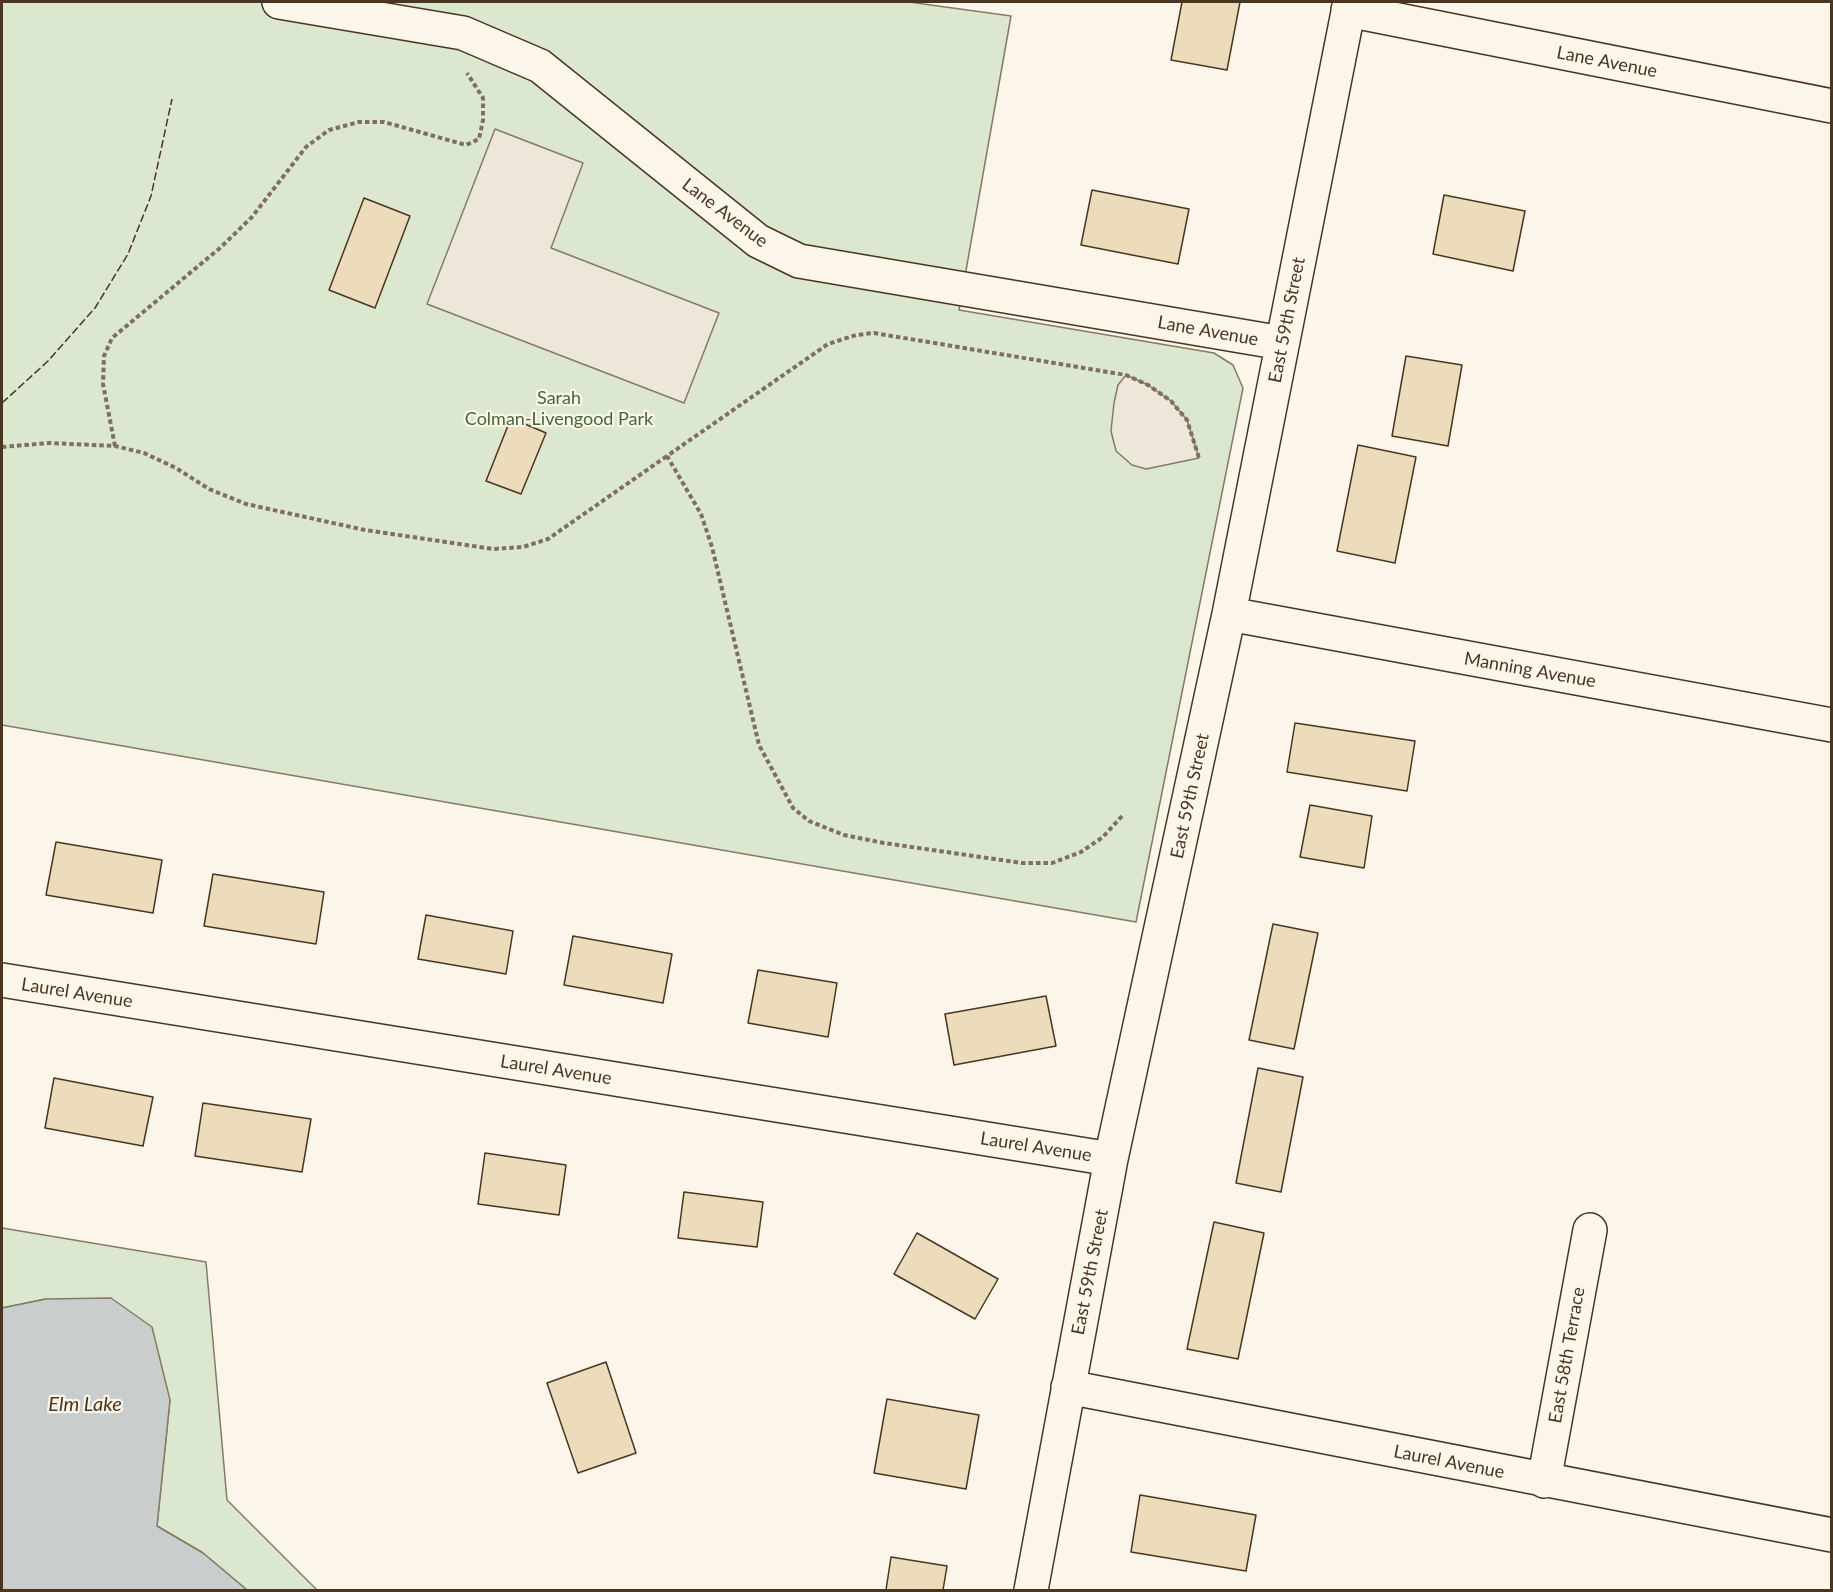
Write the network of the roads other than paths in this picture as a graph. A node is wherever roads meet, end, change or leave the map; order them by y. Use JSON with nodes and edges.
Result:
{"nodes":[{"id":1,"x":279,"y":2,"type":"edge"},
{"id":2,"x":1349,"y":6,"type":"edge"},
{"id":3,"x":1832,"y":106,"type":"edge"},
{"id":4,"x":1282,"y":343,"type":"junction"},
{"id":5,"x":1229,"y":614,"type":"junction"},
{"id":6,"x":1832,"y":725,"type":"edge"},
{"id":7,"x":2,"y":981,"type":"edge"},
{"id":8,"x":1111,"y":1159,"type":"junction"},
{"id":9,"x":1590,"y":1230,"type":"dead end"},
{"id":10,"x":1068,"y":1387,"type":"junction"},
{"id":11,"x":1544,"y":1481,"type":"junction"},
{"id":12,"x":1832,"y":1535,"type":"edge"},
{"id":13,"x":1031,"y":1590,"type":"edge"}],
"edges":[{"from":1,"to":4,"type":"street","name":"Lane Avenue"},
{"from":2,"to":3,"type":"street","name":"Lane Avenue"},
{"from":2,"to":4,"type":"street","name":"East 59th Street"},
{"from":4,"to":5,"type":"street","name":"East 59th Street"},
{"from":5,"to":6,"type":"street","name":"Manning Avenue"},
{"from":5,"to":8,"type":"street","name":"East 59th Street"},
{"from":7,"to":8,"type":"street","name":"Laurel Avenue"},
{"from":8,"to":10,"type":"street","name":"East 59th Street"},
{"from":9,"to":11,"type":"street","name":"East 58th Terrace"},
{"from":10,"to":11,"type":"street","name":"Laurel Avenue"},
{"from":10,"to":13,"type":"street","name":"East 59th Street"},
{"from":11,"to":12,"type":"street","name":"Laurel Avenue"}]}
